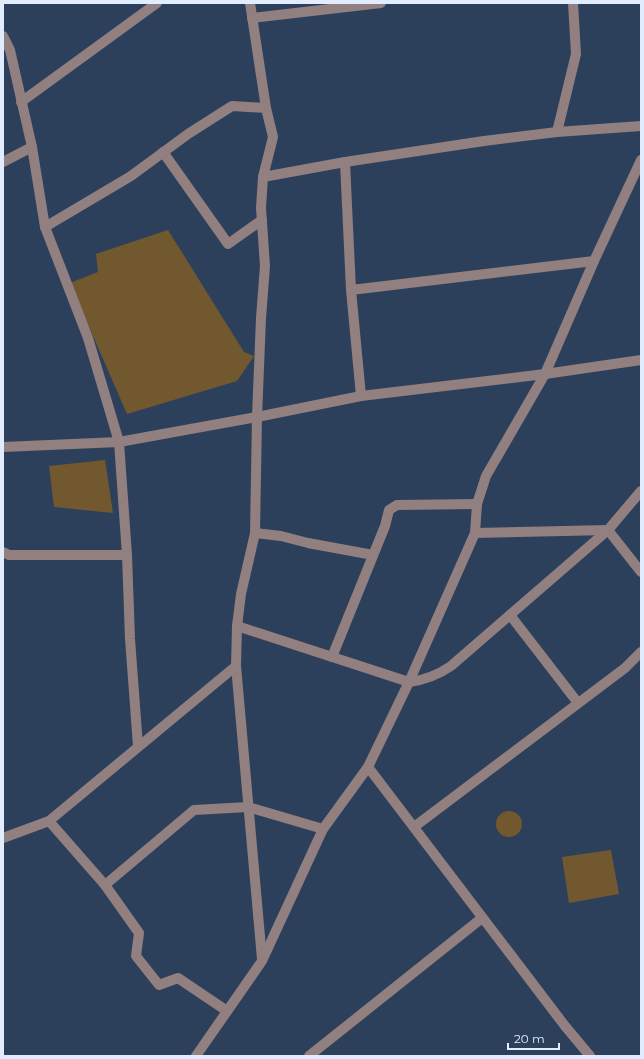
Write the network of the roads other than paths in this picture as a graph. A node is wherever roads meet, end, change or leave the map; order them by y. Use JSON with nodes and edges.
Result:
{"nodes":[{"id":1,"x":157,"y":3,"type":"edge"},
{"id":2,"x":250,"y":3,"type":"edge"},
{"id":3,"x":381,"y":3,"type":"edge"},
{"id":4,"x":573,"y":3,"type":"edge"},
{"id":5,"x":252,"y":18,"type":"junction"},
{"id":6,"x":3,"y":36,"type":"edge"},
{"id":7,"x":21,"y":102,"type":"junction"},
{"id":8,"x":266,"y":108,"type":"junction"},
{"id":9,"x":641,"y":126,"type":"edge"},
{"id":10,"x":557,"y":132,"type":"junction"},
{"id":11,"x":32,"y":147,"type":"junction"},
{"id":12,"x":163,"y":152,"type":"junction"},
{"id":13,"x":641,"y":160,"type":"edge"},
{"id":14,"x":3,"y":162,"type":"edge"},
{"id":15,"x":345,"y":162,"type":"junction"},
{"id":16,"x":263,"y":177,"type":"junction"},
{"id":17,"x":262,"y":220,"type":"junction"},
{"id":18,"x":45,"y":227,"type":"junction"},
{"id":19,"x":594,"y":261,"type":"junction"},
{"id":20,"x":350,"y":290,"type":"junction"},
{"id":21,"x":641,"y":360,"type":"edge"},
{"id":22,"x":545,"y":374,"type":"junction"},
{"id":23,"x":361,"y":396,"type":"junction"},
{"id":24,"x":257,"y":418,"type":"junction"},
{"id":25,"x":120,"y":442,"type":"junction"},
{"id":26,"x":3,"y":447,"type":"edge"},
{"id":27,"x":641,"y":491,"type":"edge"},
{"id":28,"x":641,"y":503,"type":"edge"},
{"id":29,"x":477,"y":504,"type":"junction"},
{"id":30,"x":630,"y":505,"type":"junction"},
{"id":31,"x":608,"y":530,"type":"junction"},
{"id":32,"x":255,"y":533,"type":"junction"},
{"id":33,"x":475,"y":533,"type":"junction"},
{"id":34,"x":3,"y":552,"type":"edge"},
{"id":35,"x":127,"y":555,"type":"junction"},
{"id":36,"x":373,"y":555,"type":"junction"},
{"id":37,"x":641,"y":572,"type":"edge"},
{"id":38,"x":510,"y":616,"type":"junction"},
{"id":39,"x":237,"y":626,"type":"junction"},
{"id":40,"x":641,"y":652,"type":"edge"},
{"id":41,"x":332,"y":657,"type":"junction"},
{"id":42,"x":236,"y":666,"type":"junction"},
{"id":43,"x":410,"y":682,"type":"junction"},
{"id":44,"x":578,"y":703,"type":"junction"},
{"id":45,"x":138,"y":746,"type":"junction"},
{"id":46,"x":368,"y":767,"type":"junction"},
{"id":47,"x":248,"y":807,"type":"junction"},
{"id":48,"x":49,"y":821,"type":"junction"},
{"id":49,"x":414,"y":827,"type":"junction"},
{"id":50,"x":323,"y":829,"type":"junction"},
{"id":51,"x":3,"y":838,"type":"edge"},
{"id":52,"x":105,"y":885,"type":"junction"},
{"id":53,"x":482,"y":918,"type":"junction"},
{"id":54,"x":262,"y":961,"type":"junction"},
{"id":55,"x":227,"y":1011,"type":"junction"},
{"id":56,"x":196,"y":1056,"type":"edge"},
{"id":57,"x":309,"y":1056,"type":"edge"},
{"id":58,"x":590,"y":1056,"type":"edge"}],
"edges":[{"from":1,"to":7,"type":"street"},
{"from":2,"to":5,"type":"street"},
{"from":3,"to":5,"type":"street"},
{"from":4,"to":10,"type":"street"},
{"from":5,"to":8,"type":"street"},
{"from":6,"to":7,"type":"street"},
{"from":7,"to":11,"type":"street"},
{"from":8,"to":12,"type":"street"},
{"from":8,"to":16,"type":"street"},
{"from":9,"to":10,"type":"street"},
{"from":10,"to":15,"type":"street"},
{"from":11,"to":14,"type":"street"},
{"from":11,"to":18,"type":"street"},
{"from":12,"to":17,"type":"street"},
{"from":12,"to":18,"type":"street"},
{"from":13,"to":19,"type":"street"},
{"from":15,"to":16,"type":"street"},
{"from":15,"to":20,"type":"street"},
{"from":16,"to":17,"type":"street"},
{"from":17,"to":24,"type":"street"},
{"from":18,"to":25,"type":"street"},
{"from":19,"to":20,"type":"street"},
{"from":19,"to":22,"type":"street"},
{"from":20,"to":23,"type":"street"},
{"from":21,"to":22,"type":"street"},
{"from":22,"to":23,"type":"street"},
{"from":22,"to":29,"type":"street"},
{"from":23,"to":24,"type":"street"},
{"from":24,"to":25,"type":"street"},
{"from":24,"to":32,"type":"street"},
{"from":25,"to":26,"type":"street"},
{"from":25,"to":35,"type":"street"},
{"from":27,"to":30,"type":"street"},
{"from":28,"to":30,"type":"street"},
{"from":29,"to":33,"type":"street"},
{"from":29,"to":36,"type":"street"},
{"from":30,"to":31,"type":"street"},
{"from":31,"to":33,"type":"street"},
{"from":31,"to":37,"type":"street"},
{"from":31,"to":38,"type":"street"},
{"from":32,"to":36,"type":"street"},
{"from":32,"to":39,"type":"street"},
{"from":33,"to":43,"type":"street"},
{"from":34,"to":35,"type":"street"},
{"from":35,"to":45,"type":"street"},
{"from":36,"to":41,"type":"street"},
{"from":38,"to":43,"type":"street"},
{"from":38,"to":44,"type":"street"},
{"from":39,"to":41,"type":"street"},
{"from":39,"to":42,"type":"street"},
{"from":40,"to":44,"type":"street"},
{"from":41,"to":43,"type":"street"},
{"from":42,"to":45,"type":"street"},
{"from":42,"to":47,"type":"street"},
{"from":43,"to":46,"type":"street"},
{"from":44,"to":49,"type":"street"},
{"from":45,"to":48,"type":"street"},
{"from":46,"to":49,"type":"street"},
{"from":46,"to":50,"type":"street"},
{"from":47,"to":50,"type":"street"},
{"from":47,"to":52,"type":"street"},
{"from":47,"to":54,"type":"street"},
{"from":48,"to":51,"type":"street"},
{"from":48,"to":52,"type":"street"},
{"from":49,"to":53,"type":"street"},
{"from":50,"to":54,"type":"street"},
{"from":52,"to":55,"type":"street"},
{"from":53,"to":57,"type":"street"},
{"from":53,"to":58,"type":"street"},
{"from":54,"to":55,"type":"street"},
{"from":55,"to":56,"type":"street"}]}
